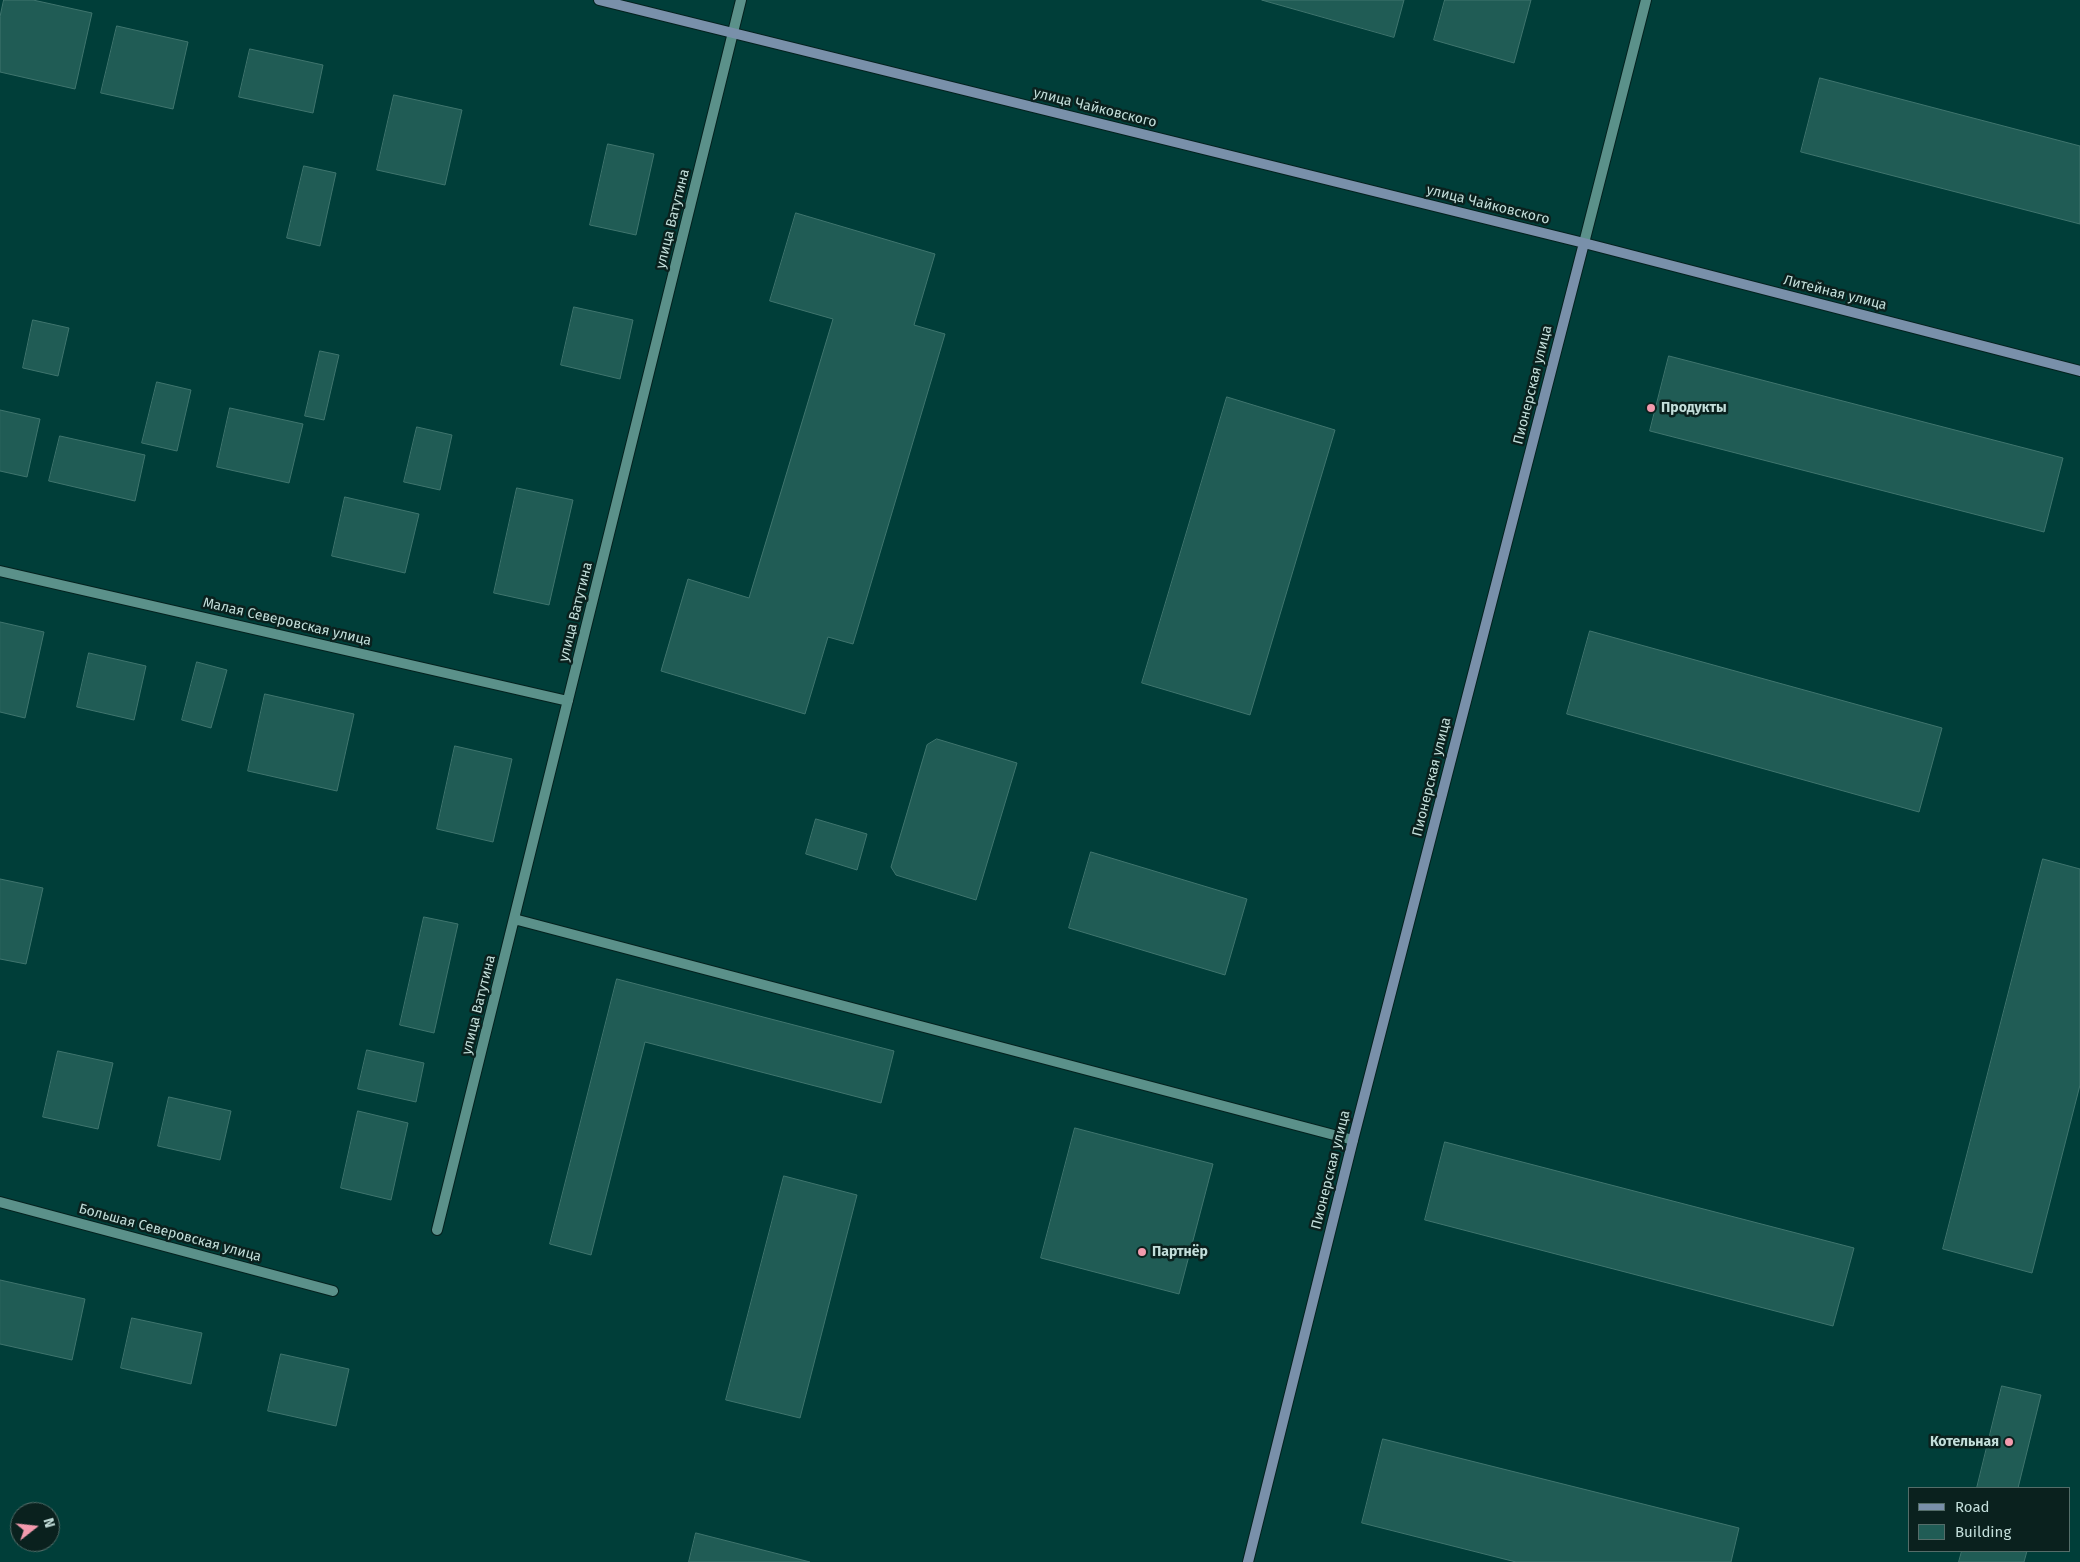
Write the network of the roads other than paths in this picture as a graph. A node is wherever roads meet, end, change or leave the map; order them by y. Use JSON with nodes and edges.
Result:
{"nodes":[{"id":1,"x":599,"y":0,"type":"edge"},
{"id":2,"x":741,"y":0,"type":"edge"},
{"id":3,"x":1646,"y":0,"type":"edge"},
{"id":4,"x":733,"y":32,"type":"junction"},
{"id":5,"x":1584,"y":243,"type":"junction"},
{"id":6,"x":2080,"y":371,"type":"edge"},
{"id":7,"x":0,"y":571,"type":"edge"},
{"id":8,"x":568,"y":701,"type":"junction"},
{"id":9,"x":514,"y":919,"type":"junction"},
{"id":10,"x":1353,"y":1140,"type":"junction"},
{"id":11,"x":0,"y":1202,"type":"edge"},
{"id":12,"x":437,"y":1230,"type":"dead end"},
{"id":13,"x":333,"y":1291,"type":"dead end"},
{"id":14,"x":1248,"y":1562,"type":"edge"}],
"edges":[{"from":1,"to":4,"type":"street","name":"улица Чайковского"},
{"from":2,"to":4,"type":"street","name":"улица Ватутина"},
{"from":3,"to":5,"type":"street","name":"Пионерская улица"},
{"from":4,"to":5,"type":"street","name":"улица Чайковского"},
{"from":4,"to":8,"type":"street","name":"улица Ватутина"},
{"from":5,"to":6,"type":"street","name":"Литейная улица"},
{"from":5,"to":10,"type":"street","name":"Пионерская улица"},
{"from":7,"to":8,"type":"street","name":"Малая Северовская улица"},
{"from":8,"to":9,"type":"street","name":"улица Ватутина"},
{"from":9,"to":10,"type":"street"},
{"from":9,"to":12,"type":"street","name":"улица Ватутина"},
{"from":10,"to":14,"type":"street","name":"Пионерская улица"},
{"from":11,"to":13,"type":"street","name":"Большая Северовская улица"}]}
